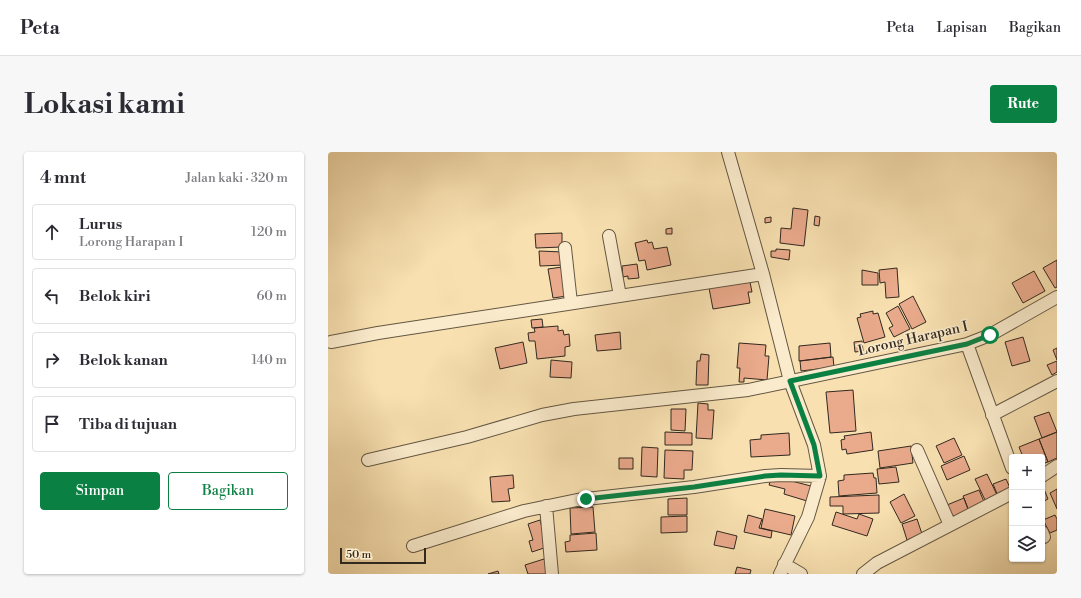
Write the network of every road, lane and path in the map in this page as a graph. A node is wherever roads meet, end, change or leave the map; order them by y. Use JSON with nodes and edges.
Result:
{"nodes":[{"id":1,"x":728,"y":152,"type":"edge"},
{"id":2,"x":609,"y":236,"type":"dead end"},
{"id":3,"x":565,"y":248,"type":"dead end"},
{"id":4,"x":763,"y":274,"type":"junction"},
{"id":5,"x":620,"y":296,"type":"junction"},
{"id":6,"x":1057,"y":297,"type":"edge"},
{"id":7,"x":571,"y":303,"type":"junction"},
{"id":8,"x":331,"y":342,"type":"dead end"},
{"id":9,"x":967,"y":344,"type":"junction"},
{"id":10,"x":790,"y":381,"type":"junction"},
{"id":11,"x":1057,"y":381,"type":"edge"},
{"id":12,"x":992,"y":415,"type":"junction"},
{"id":13,"x":918,"y":450,"type":"dead end"},
{"id":14,"x":368,"y":460,"type":"dead end"},
{"id":15,"x":1009,"y":460,"type":"edge"},
{"id":16,"x":1057,"y":466,"type":"edge"},
{"id":17,"x":1045,"y":474,"type":"edge"},
{"id":18,"x":820,"y":476,"type":"junction"},
{"id":19,"x":1009,"y":495,"type":"edge"},
{"id":20,"x":546,"y":506,"type":"junction"},
{"id":21,"x":950,"y":525,"type":"junction"},
{"id":22,"x":413,"y":546,"type":"dead end"},
{"id":23,"x":782,"y":569,"type":"edge"},
{"id":24,"x":552,"y":574,"type":"edge"},
{"id":25,"x":801,"y":574,"type":"edge"},
{"id":26,"x":863,"y":574,"type":"edge"}],
"edges":[{"from":1,"to":4,"type":"street"},
{"from":2,"to":5,"type":"street"},
{"from":3,"to":7,"type":"street"},
{"from":4,"to":5,"type":"street"},
{"from":4,"to":10,"type":"street"},
{"from":5,"to":7,"type":"street"},
{"from":6,"to":9,"type":"street","name":"Lorong Harapan I"},
{"from":7,"to":8,"type":"street"},
{"from":9,"to":10,"type":"street","name":"Lorong Harapan I"},
{"from":9,"to":12,"type":"street"},
{"from":10,"to":14,"type":"street","name":"Lorong Harapan I"},
{"from":10,"to":18,"type":"street"},
{"from":11,"to":12,"type":"street"},
{"from":12,"to":15,"type":"street"},
{"from":13,"to":21,"type":"street"},
{"from":16,"to":17,"type":"street"},
{"from":18,"to":20,"type":"street"},
{"from":18,"to":23,"type":"street"},
{"from":19,"to":21,"type":"street"},
{"from":20,"to":22,"type":"street"},
{"from":20,"to":24,"type":"street"},
{"from":21,"to":26,"type":"street"},
{"from":23,"to":25,"type":"street"}]}
